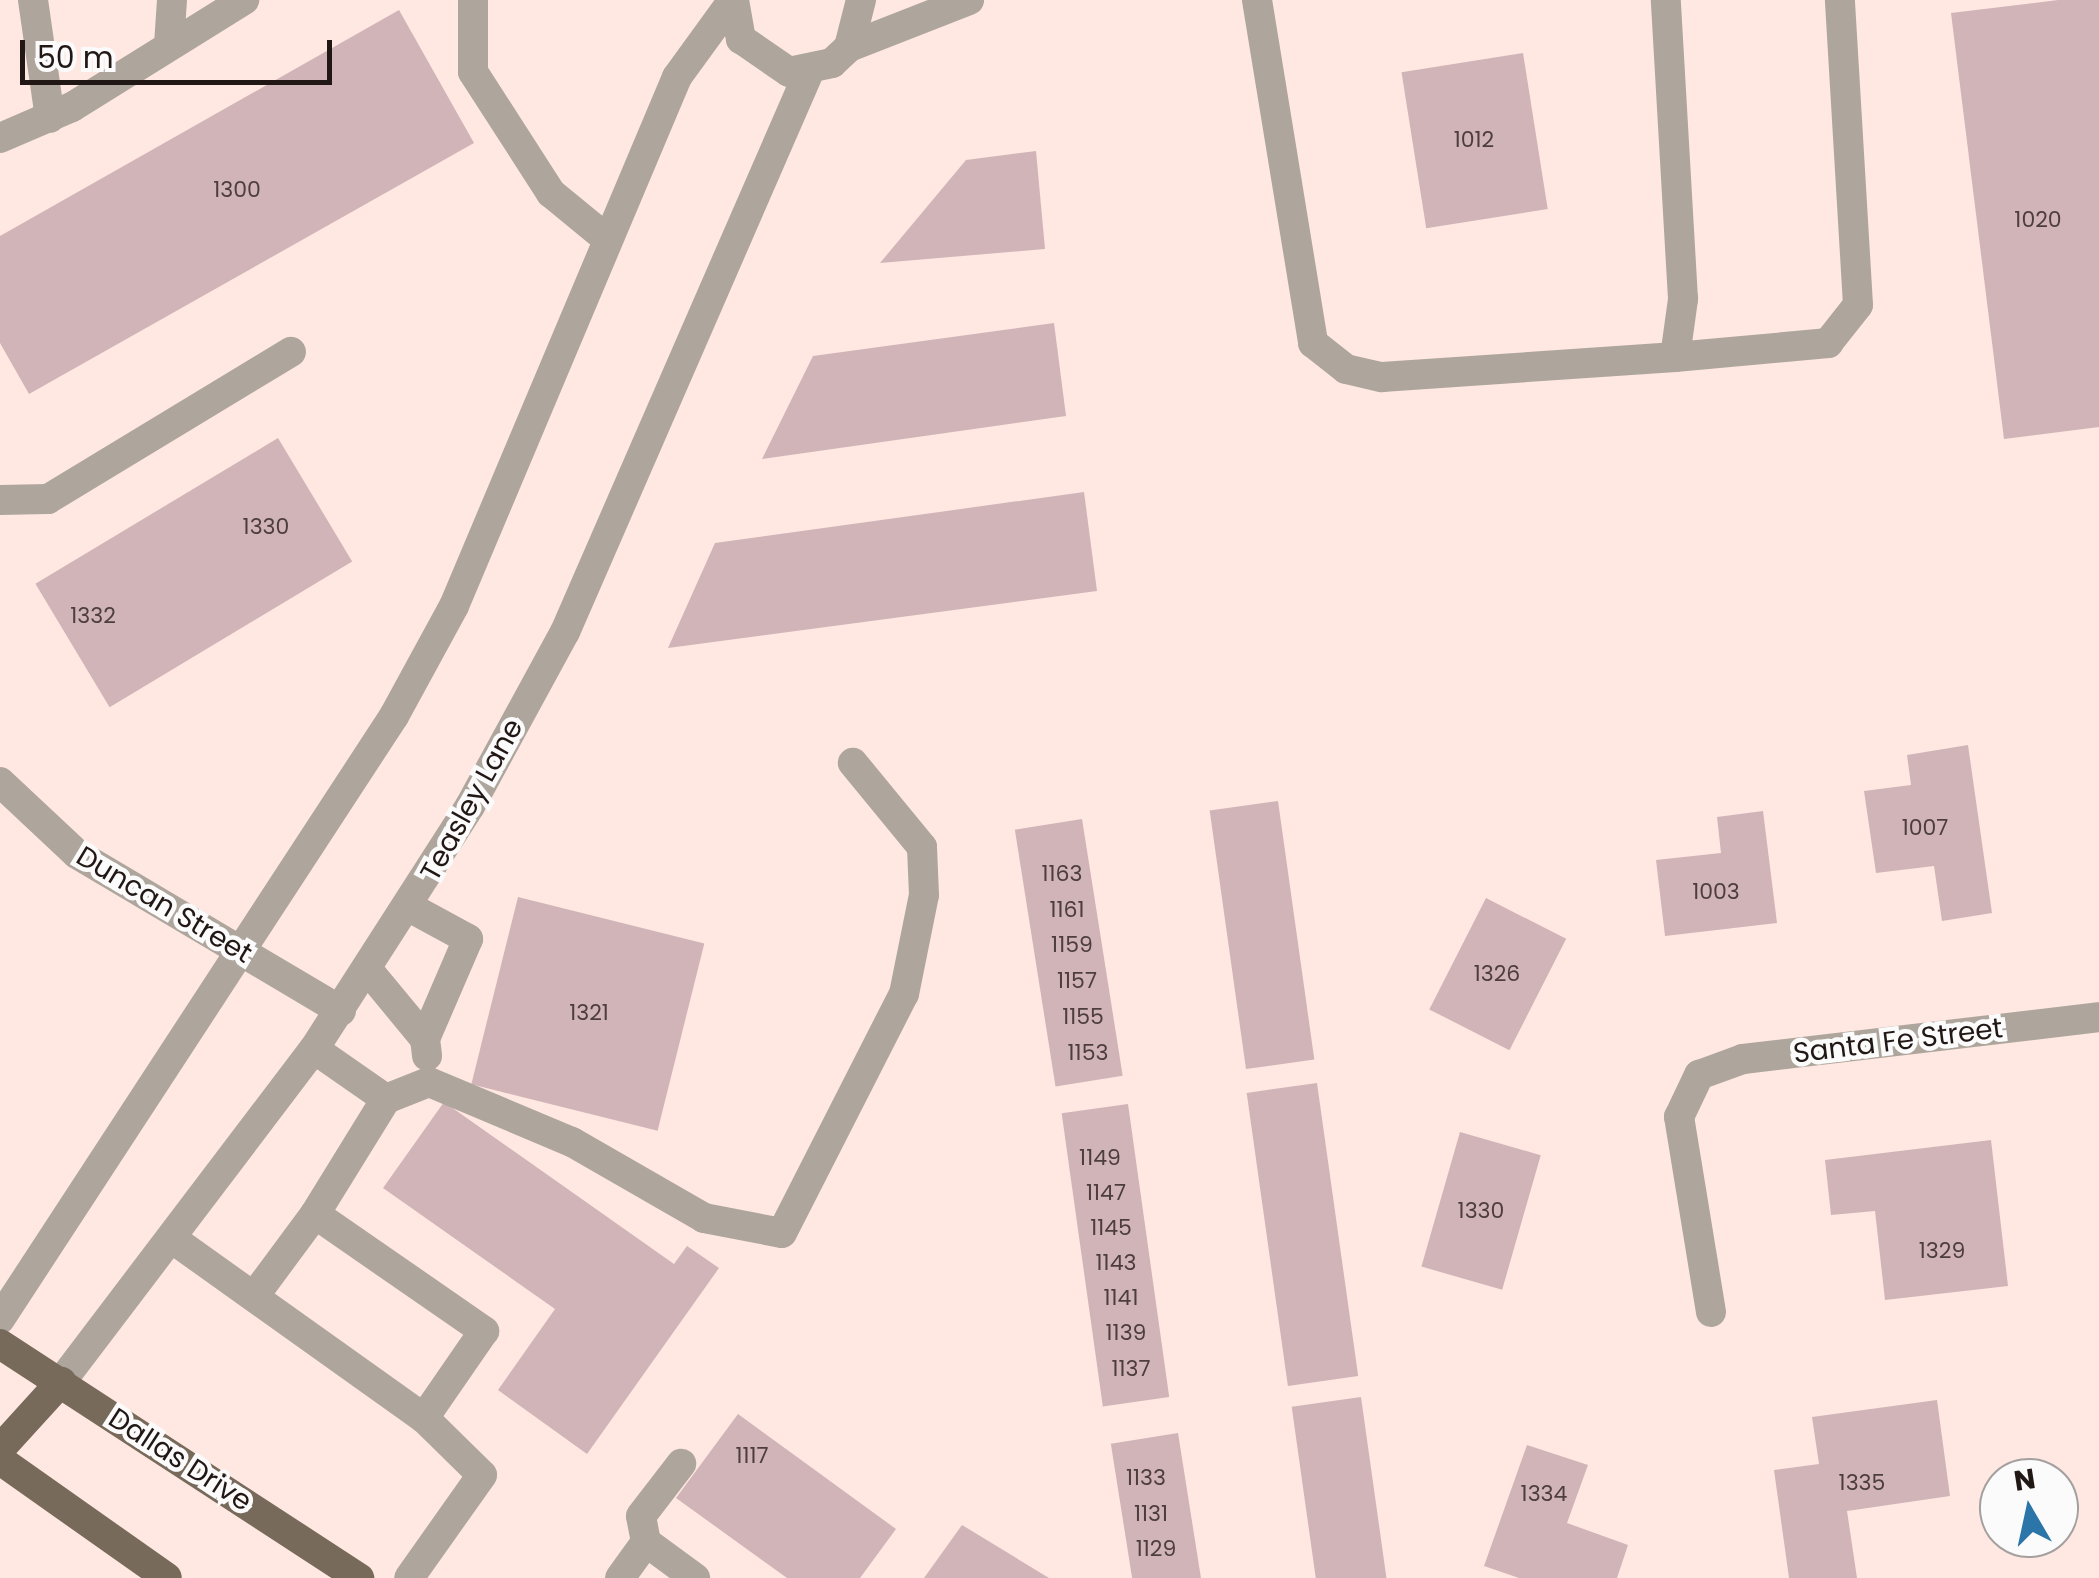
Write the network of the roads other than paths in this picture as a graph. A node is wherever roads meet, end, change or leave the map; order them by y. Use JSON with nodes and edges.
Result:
{"nodes":[{"id":1,"x":33,"y":0,"type":"edge"},
{"id":2,"x":172,"y":0,"type":"edge"},
{"id":3,"x":244,"y":0,"type":"edge"},
{"id":4,"x":473,"y":0,"type":"edge"},
{"id":5,"x":734,"y":0,"type":"edge"},
{"id":6,"x":860,"y":0,"type":"edge"},
{"id":7,"x":969,"y":0,"type":"edge"},
{"id":8,"x":1257,"y":0,"type":"edge"},
{"id":9,"x":1666,"y":0,"type":"edge"},
{"id":10,"x":1840,"y":0,"type":"edge"},
{"id":11,"x":170,"y":45,"type":"junction"},
{"id":12,"x":848,"y":46,"type":"junction"},
{"id":13,"x":810,"y":72,"type":"junction"},
{"id":14,"x":50,"y":118,"type":"junction"},
{"id":15,"x":0,"y":138,"type":"edge"},
{"id":16,"x":607,"y":239,"type":"junction"},
{"id":17,"x":290,"y":352,"type":"dead end"},
{"id":18,"x":1675,"y":357,"type":"junction"},
{"id":19,"x":0,"y":500,"type":"edge"},
{"id":20,"x":854,"y":763,"type":"dead end"},
{"id":21,"x":0,"y":782,"type":"edge"},
{"id":22,"x":411,"y":908,"type":"junction"},
{"id":23,"x":244,"y":954,"type":"junction"},
{"id":24,"x":368,"y":970,"type":"junction"},
{"id":25,"x":341,"y":1011,"type":"junction"},
{"id":26,"x":2099,"y":1017,"type":"edge"},
{"id":27,"x":425,"y":1038,"type":"junction"},
{"id":28,"x":314,"y":1049,"type":"junction"},
{"id":29,"x":429,"y":1082,"type":"junction"},
{"id":30,"x":386,"y":1099,"type":"junction"},
{"id":31,"x":315,"y":1214,"type":"junction"},
{"id":32,"x":174,"y":1240,"type":"junction"},
{"id":33,"x":254,"y":1295,"type":"junction"},
{"id":34,"x":1711,"y":1312,"type":"dead end"},
{"id":35,"x":0,"y":1318,"type":"edge"},
{"id":36,"x":0,"y":1344,"type":"edge"},
{"id":37,"x":60,"y":1382,"type":"junction"},
{"id":38,"x":424,"y":1418,"type":"junction"},
{"id":39,"x":0,"y":1449,"type":"edge"},
{"id":40,"x":0,"y":1460,"type":"edge"},
{"id":41,"x":681,"y":1464,"type":"dead end"},
{"id":42,"x":646,"y":1542,"type":"junction"},
{"id":43,"x":167,"y":1578,"type":"edge"},
{"id":44,"x":359,"y":1578,"type":"edge"},
{"id":45,"x":409,"y":1578,"type":"edge"},
{"id":46,"x":620,"y":1578,"type":"edge"},
{"id":47,"x":695,"y":1578,"type":"edge"}],
"edges":[{"from":1,"to":14,"type":"street"},
{"from":2,"to":11,"type":"street"},
{"from":3,"to":11,"type":"street"},
{"from":4,"to":16,"type":"street"},
{"from":5,"to":13,"type":"street"},
{"from":5,"to":16,"type":"street"},
{"from":6,"to":12,"type":"street"},
{"from":7,"to":12,"type":"street"},
{"from":8,"to":18,"type":"street"},
{"from":9,"to":18,"type":"street"},
{"from":10,"to":18,"type":"street"},
{"from":11,"to":14,"type":"street"},
{"from":12,"to":13,"type":"street"},
{"from":13,"to":22,"type":"street","name":"Teasley Lane"},
{"from":14,"to":15,"type":"street"},
{"from":16,"to":23,"type":"street"},
{"from":17,"to":19,"type":"street"},
{"from":20,"to":29,"type":"street"},
{"from":21,"to":23,"type":"street","name":"Duncan Street"},
{"from":22,"to":24,"type":"street","name":"Teasley Lane"},
{"from":22,"to":27,"type":"street"},
{"from":23,"to":25,"type":"street","name":"Duncan Street"},
{"from":23,"to":35,"type":"street"},
{"from":24,"to":25,"type":"street","name":"Teasley Lane"},
{"from":24,"to":27,"type":"street"},
{"from":25,"to":28,"type":"street","name":"Teasley Lane"},
{"from":26,"to":34,"type":"street","name":"Santa Fe Street"},
{"from":27,"to":29,"type":"street"},
{"from":28,"to":30,"type":"street"},
{"from":28,"to":32,"type":"street","name":"Teasley Lane"},
{"from":29,"to":30,"type":"street"},
{"from":30,"to":31,"type":"street"},
{"from":31,"to":33,"type":"street"},
{"from":31,"to":38,"type":"street"},
{"from":32,"to":33,"type":"street"},
{"from":32,"to":37,"type":"street","name":"Teasley Lane"},
{"from":33,"to":38,"type":"street"},
{"from":36,"to":37,"type":"main road","name":"Dallas Drive"},
{"from":37,"to":39,"type":"main road","name":"Teasley Lane"},
{"from":37,"to":44,"type":"main road","name":"Dallas Drive"},
{"from":38,"to":45,"type":"street"},
{"from":40,"to":43,"type":"main road"},
{"from":41,"to":42,"type":"street"},
{"from":42,"to":46,"type":"street"},
{"from":42,"to":47,"type":"street"}]}
